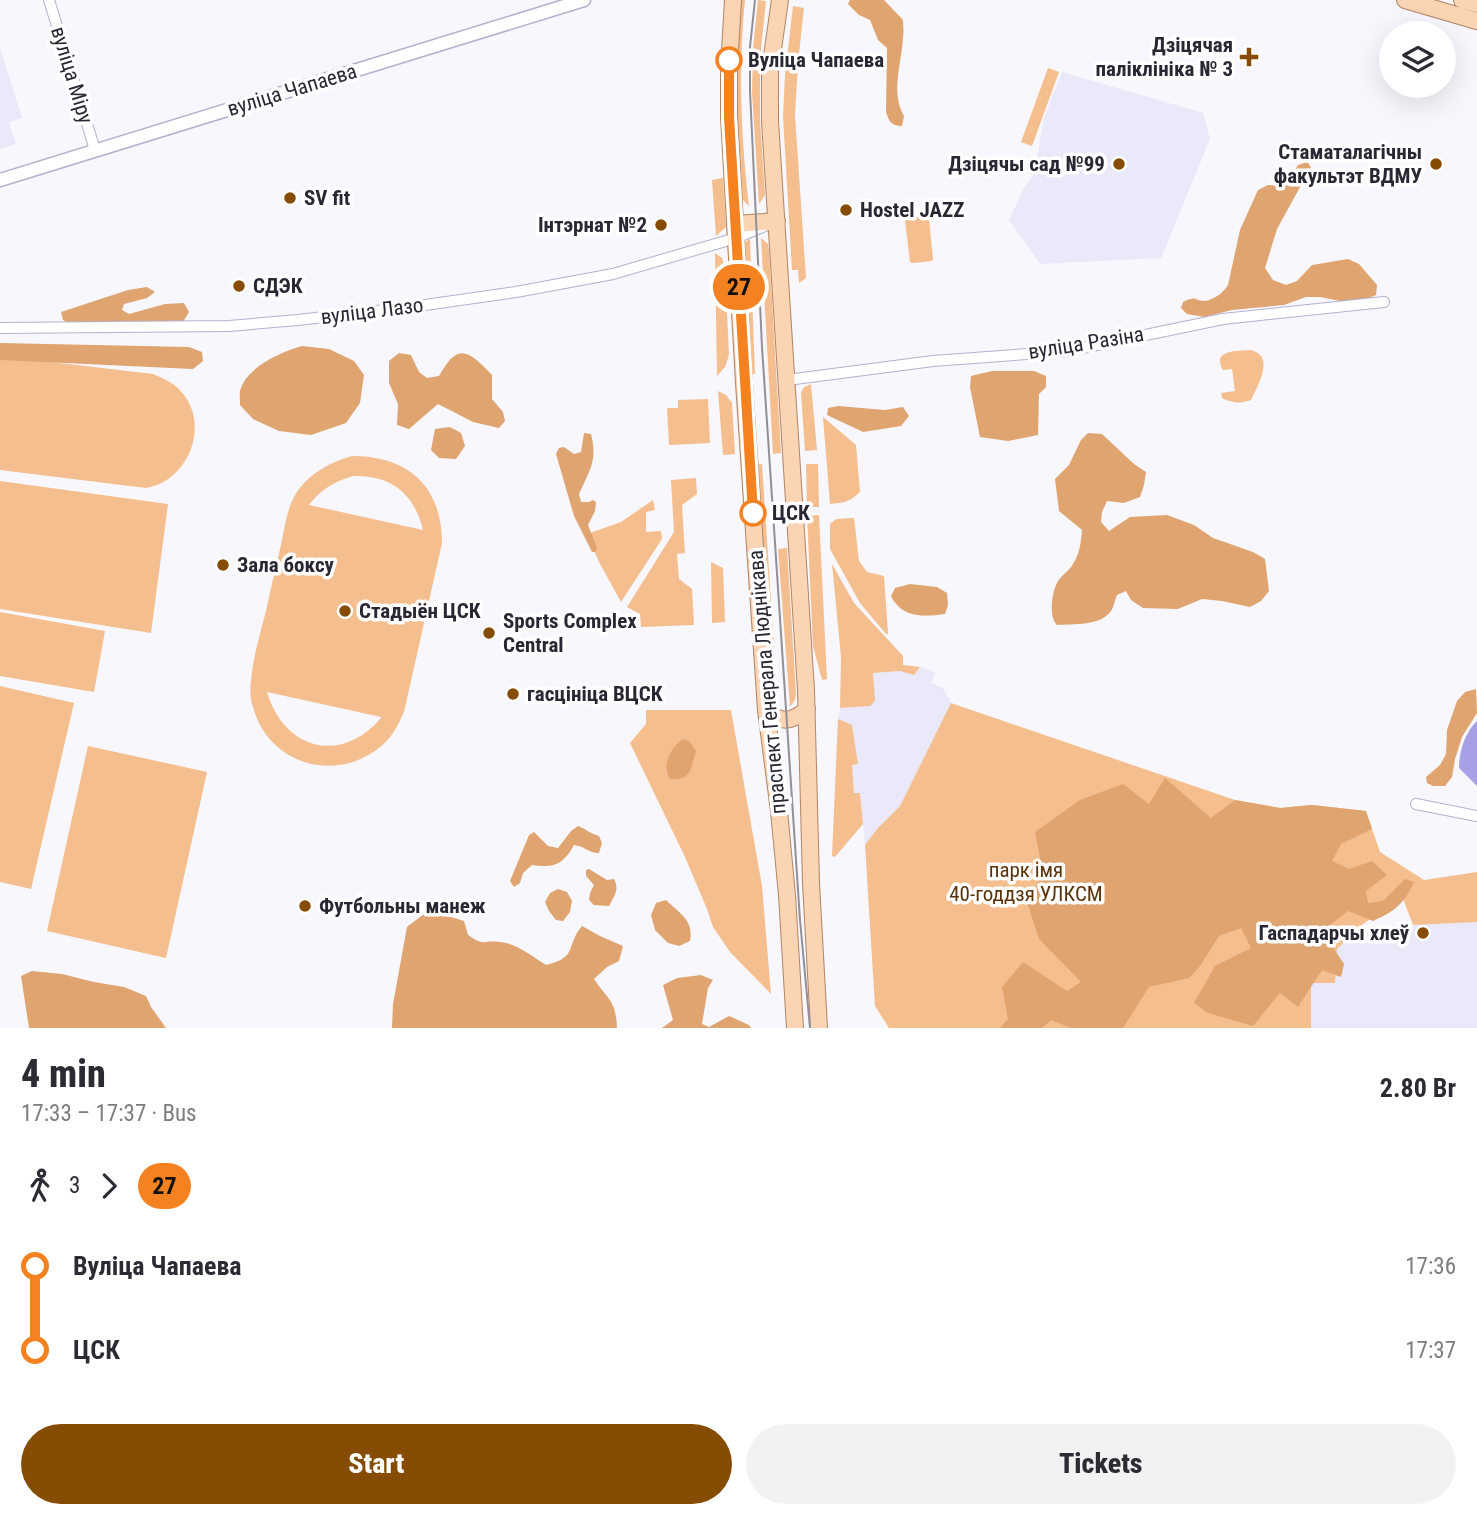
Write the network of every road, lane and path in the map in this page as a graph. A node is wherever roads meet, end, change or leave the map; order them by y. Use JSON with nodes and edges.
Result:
{"nodes":[{"id":1,"x":49,"y":0,"type":"edge"},
{"id":2,"x":584,"y":0,"type":"edge"},
{"id":3,"x":733,"y":0,"type":"edge"},
{"id":4,"x":780,"y":0,"type":"edge"},
{"id":5,"x":1405,"y":0,"type":"edge"},
{"id":6,"x":1462,"y":0,"type":"edge"},
{"id":7,"x":1477,"y":4,"type":"edge"},
{"id":8,"x":1477,"y":22,"type":"edge"},
{"id":9,"x":95,"y":150,"type":"junction"},
{"id":10,"x":0,"y":180,"type":"edge"},
{"id":11,"x":777,"y":221,"type":"junction"},
{"id":12,"x":736,"y":231,"type":"junction"},
{"id":13,"x":1384,"y":302,"type":"dead end"},
{"id":14,"x":0,"y":328,"type":"edge"},
{"id":15,"x":788,"y":380,"type":"junction"},
{"id":16,"x":766,"y":709,"type":"junction"},
{"id":17,"x":807,"y":709,"type":"junction"},
{"id":18,"x":1416,"y":804,"type":"dead end"},
{"id":19,"x":1477,"y":816,"type":"edge"},
{"id":20,"x":811,"y":883,"type":"junction"},
{"id":21,"x":786,"y":885,"type":"junction"},
{"id":22,"x":794,"y":1020,"type":"edge"},
{"id":23,"x":819,"y":1028,"type":"edge"}],
"edges":[{"from":1,"to":9,"type":"street","name":"вуліца Міру"},
{"from":2,"to":9,"type":"street","name":"вуліца Чапаева"},
{"from":3,"to":12,"type":"main road","name":"праспект Генерала Люднікава"},
{"from":4,"to":11,"type":"main road","name":"праспект Генерала Люднікава"},
{"from":5,"to":8,"type":"main road"},
{"from":6,"to":7,"type":"main road"},
{"from":9,"to":10,"type":"street","name":"вуліца Чапаева"},
{"from":11,"to":12,"type":"main road"},
{"from":11,"to":15,"type":"main road","name":"праспект Генерала Люднікава"},
{"from":12,"to":14,"type":"street","name":"вуліца Лазо"},
{"from":12,"to":16,"type":"main road","name":"праспект Генерала Люднікава"},
{"from":13,"to":15,"type":"street","name":"вуліца Разіна"},
{"from":15,"to":17,"type":"main road","name":"праспект Генерала Люднікава"},
{"from":16,"to":17,"type":"main road"},
{"from":16,"to":21,"type":"main road","name":"праспект Генерала Люднікава"},
{"from":17,"to":20,"type":"main road","name":"праспект Генерала Люднікава"},
{"from":18,"to":19,"type":"street"},
{"from":20,"to":21,"type":"street"},
{"from":20,"to":23,"type":"main road","name":"праспект Генерала Люднікава"},
{"from":21,"to":22,"type":"main road","name":"праспект Генерала Люднікава"}]}
